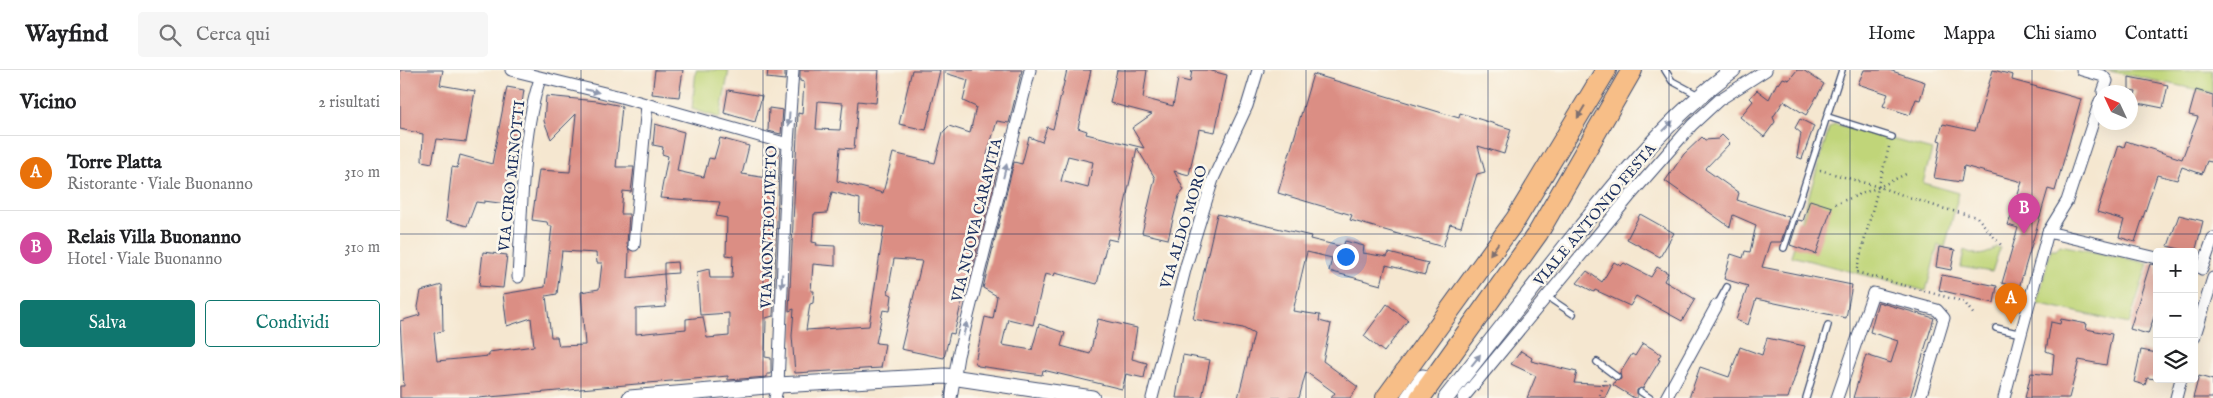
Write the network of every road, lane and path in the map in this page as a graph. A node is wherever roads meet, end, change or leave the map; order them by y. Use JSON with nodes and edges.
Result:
{"nodes":[{"id":1,"x":511,"y":70,"type":"edge"},
{"id":2,"x":793,"y":70,"type":"edge"},
{"id":3,"x":1030,"y":70,"type":"edge"},
{"id":4,"x":1258,"y":70,"type":"edge"},
{"id":5,"x":1606,"y":70,"type":"edge"},
{"id":6,"x":1626,"y":70,"type":"edge"},
{"id":7,"x":1632,"y":70,"type":"edge"},
{"id":8,"x":1665,"y":70,"type":"edge"},
{"id":9,"x":1733,"y":70,"type":"edge"},
{"id":10,"x":1766,"y":70,"type":"edge"},
{"id":11,"x":1842,"y":70,"type":"edge"},
{"id":12,"x":2082,"y":70,"type":"edge"},
{"id":13,"x":540,"y":78,"type":"junction"},
{"id":14,"x":2106,"y":85,"type":"edge"},
{"id":15,"x":1700,"y":96,"type":"junction"},
{"id":16,"x":647,"y":105,"type":"junction"},
{"id":17,"x":1828,"y":118,"type":"junction"},
{"id":18,"x":2093,"y":122,"type":"edge"},
{"id":19,"x":1892,"y":137,"type":"joint"},
{"id":20,"x":788,"y":144,"type":"junction"},
{"id":21,"x":1811,"y":168,"type":"junction"},
{"id":22,"x":1908,"y":173,"type":"dead end"},
{"id":23,"x":1879,"y":187,"type":"junction"},
{"id":24,"x":1835,"y":204,"type":"dead end"},
{"id":25,"x":2048,"y":232,"type":"junction"},
{"id":26,"x":2213,"y":238,"type":"edge"},
{"id":27,"x":634,"y":245,"type":"dead end"},
{"id":28,"x":2001,"y":245,"type":"dead end"},
{"id":29,"x":1784,"y":248,"type":"dead end"},
{"id":30,"x":2153,"y":257,"type":"edge"},
{"id":31,"x":2203,"y":269,"type":"edge"},
{"id":32,"x":518,"y":277,"type":"dead end"},
{"id":33,"x":2213,"y":278,"type":"edge"},
{"id":34,"x":1727,"y":287,"type":"dead end"},
{"id":35,"x":1546,"y":296,"type":"junction"},
{"id":36,"x":1717,"y":305,"type":"joint"},
{"id":37,"x":1573,"y":314,"type":"dead end"},
{"id":38,"x":1974,"y":315,"type":"dead end"},
{"id":39,"x":1828,"y":325,"type":"dead end"},
{"id":40,"x":2198,"y":325,"type":"edge"},
{"id":41,"x":1996,"y":328,"type":"dead end"},
{"id":42,"x":2021,"y":334,"type":"junction"},
{"id":43,"x":1597,"y":362,"type":"dead end"},
{"id":44,"x":1607,"y":370,"type":"junction"},
{"id":45,"x":956,"y":377,"type":"junction"},
{"id":46,"x":1617,"y":377,"type":"dead end"},
{"id":47,"x":2180,"y":383,"type":"edge"},
{"id":48,"x":776,"y":391,"type":"edge"},
{"id":49,"x":1641,"y":392,"type":"dead end"},
{"id":50,"x":1600,"y":394,"type":"dead end"},
{"id":51,"x":630,"y":398,"type":"edge"},
{"id":52,"x":951,"y":398,"type":"edge"},
{"id":53,"x":1092,"y":398,"type":"edge"},
{"id":54,"x":1152,"y":398,"type":"edge"},
{"id":55,"x":1386,"y":398,"type":"edge"},
{"id":56,"x":1408,"y":398,"type":"edge"},
{"id":57,"x":1420,"y":398,"type":"edge"},
{"id":58,"x":1446,"y":398,"type":"edge"},
{"id":59,"x":1463,"y":398,"type":"edge"},
{"id":60,"x":1650,"y":398,"type":"edge"},
{"id":61,"x":1666,"y":398,"type":"edge"},
{"id":62,"x":1806,"y":398,"type":"edge"},
{"id":63,"x":1837,"y":398,"type":"edge"},
{"id":64,"x":1920,"y":398,"type":"edge"},
{"id":65,"x":2004,"y":398,"type":"edge"},
{"id":66,"x":2176,"y":398,"type":"edge"}],
"edges":[{"from":1,"to":13,"type":"street"},
{"from":2,"to":20,"type":"street","name":"VIA MONTEOLIVETO","one_way":true},
{"from":45,"to":3,"type":"street","name":"VIA NUOVA CARAVITA","one_way":true},
{"from":4,"to":54,"type":"street","name":"VIA ALDO MORO"},
{"from":5,"to":55,"type":"highway","one_way":true},
{"from":6,"to":56,"type":"street"},
{"from":7,"to":57,"type":"highway"},
{"from":8,"to":15,"type":"lane"},
{"from":9,"to":15,"type":"street"},
{"from":10,"to":35,"type":"street","name":"VIALE ANTONIO FESTA"},
{"from":11,"to":17,"type":"lane"},
{"from":12,"to":14,"type":"street"},
{"from":13,"to":16,"type":"street","one_way":true},
{"from":13,"to":32,"type":"street","name":"VIA CIRO MENOTTI"},
{"from":58,"to":15,"type":"street","one_way":true},
{"from":16,"to":20,"type":"street"},
{"from":16,"to":27,"type":"street"},
{"from":17,"to":19,"type":"lane"},
{"from":17,"to":21,"type":"lane"},
{"from":18,"to":25,"type":"street"},
{"from":19,"to":23,"type":"path"},
{"from":20,"to":48,"type":"street","name":"VIA MONTEOLIVETO","one_way":true},
{"from":21,"to":23,"type":"path"},
{"from":21,"to":29,"type":"lane"},
{"from":22,"to":23,"type":"path"},
{"from":23,"to":24,"type":"path"},
{"from":23,"to":28,"type":"path"},
{"from":23,"to":38,"type":"path"},
{"from":25,"to":30,"type":"street"},
{"from":25,"to":42,"type":"street"},
{"from":26,"to":31,"type":"street"},
{"from":33,"to":40,"type":"street"},
{"from":34,"to":36,"type":"lane"},
{"from":35,"to":37,"type":"lane"},
{"from":35,"to":59,"type":"street","name":"VIALE ANTONIO FESTA"},
{"from":36,"to":61,"type":"street"},
{"from":39,"to":62,"type":"lane"},
{"from":41,"to":42,"type":"lane"},
{"from":42,"to":65,"type":"street"},
{"from":43,"to":44,"type":"lane"},
{"from":44,"to":46,"type":"lane"},
{"from":44,"to":50,"type":"path"},
{"from":45,"to":48,"type":"street"},
{"from":45,"to":52,"type":"street","name":"VIA NUOVA CARAVITA"},
{"from":45,"to":53,"type":"street"},
{"from":47,"to":66,"type":"street"},
{"from":48,"to":51,"type":"street"},
{"from":49,"to":60,"type":"lane"},
{"from":63,"to":64,"type":"street"}]}
